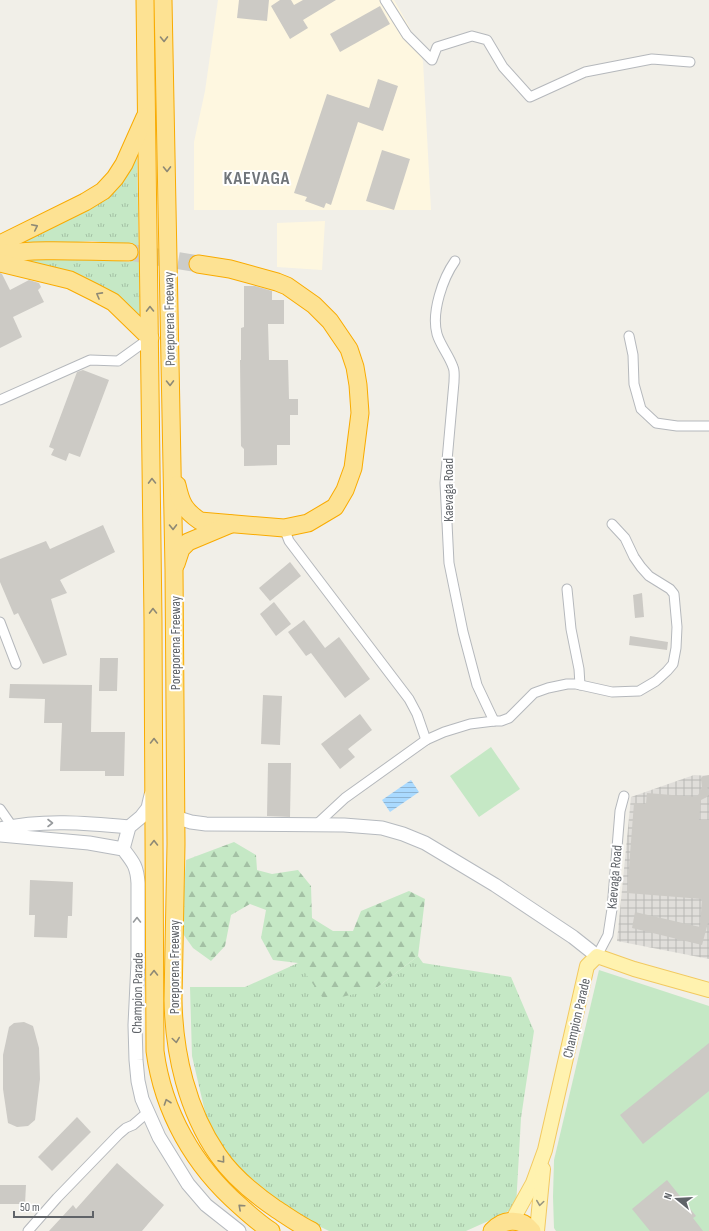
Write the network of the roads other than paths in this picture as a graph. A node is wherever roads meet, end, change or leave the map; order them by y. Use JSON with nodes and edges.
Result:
{"nodes":[{"id":1,"x":145,"y":0,"type":"edge"},
{"id":2,"x":163,"y":0,"type":"edge"},
{"id":3,"x":385,"y":0,"type":"edge"},
{"id":4,"x":690,"y":62,"type":"dead end"},
{"id":5,"x":147,"y":112,"type":"junction"},
{"id":6,"x":0,"y":244,"type":"edge"},
{"id":7,"x":129,"y":252,"type":"tunnel mouth"},
{"id":8,"x":0,"y":254,"type":"edge"},
{"id":9,"x":455,"y":261,"type":"dead end"},
{"id":10,"x":0,"y":263,"type":"edge"},
{"id":11,"x":198,"y":264,"type":"tunnel mouth"},
{"id":12,"x":629,"y":336,"type":"dead end"},
{"id":13,"x":150,"y":338,"type":"junction"},
{"id":14,"x":0,"y":400,"type":"edge"},
{"id":15,"x":709,"y":426,"type":"edge"},
{"id":16,"x":172,"y":459,"type":"junction"},
{"id":17,"x":234,"y":523,"type":"junction"},
{"id":18,"x":612,"y":524,"type":"dead end"},
{"id":19,"x":284,"y":528,"type":"junction"},
{"id":20,"x":174,"y":569,"type":"junction"},
{"id":21,"x":567,"y":589,"type":"dead end"},
{"id":22,"x":0,"y":622,"type":"edge"},
{"id":23,"x":16,"y":664,"type":"dead end"},
{"id":24,"x":580,"y":685,"type":"junction"},
{"id":25,"x":494,"y":720,"type":"junction"},
{"id":26,"x":426,"y":740,"type":"junction"},
{"id":27,"x":154,"y":780,"type":"junction"},
{"id":28,"x":624,"y":796,"type":"dead end"},
{"id":29,"x":0,"y":809,"type":"edge"},
{"id":30,"x":175,"y":818,"type":"junction"},
{"id":31,"x":317,"y":824,"type":"junction"},
{"id":32,"x":129,"y":827,"type":"junction"},
{"id":33,"x":10,"y":830,"type":"edge"},
{"id":34,"x":0,"y":835,"type":"edge"},
{"id":35,"x":123,"y":849,"type":"junction"},
{"id":36,"x":597,"y":956,"type":"junction"},
{"id":37,"x":709,"y":990,"type":"edge"},
{"id":38,"x":148,"y":1112,"type":"junction"},
{"id":39,"x":545,"y":1150,"type":"junction"},
{"id":40,"x":512,"y":1221,"type":"junction"},
{"id":41,"x":491,"y":1230,"type":"edge"},
{"id":42,"x":28,"y":1231,"type":"edge"},
{"id":43,"x":239,"y":1231,"type":"edge"},
{"id":44,"x":271,"y":1231,"type":"edge"},
{"id":45,"x":312,"y":1231,"type":"edge"},
{"id":46,"x":532,"y":1231,"type":"edge"},
{"id":47,"x":537,"y":1231,"type":"edge"}],
"edges":[{"from":1,"to":5,"type":"highway","name":"Poreporena Freeway"},
{"from":2,"to":16,"type":"highway","name":"Poreporena Freeway","one_way":true},
{"from":3,"to":4,"type":"street"},
{"from":6,"to":5,"type":"highway","one_way":true},
{"from":13,"to":5,"type":"highway","name":"Poreporena Freeway","one_way":true},
{"from":7,"to":8,"type":"highway"},
{"from":9,"to":25,"type":"street","name":"Kaevaga Road"},
{"from":13,"to":10,"type":"highway","one_way":true},
{"from":11,"to":19,"type":"highway"},
{"from":12,"to":15,"type":"street"},
{"from":13,"to":14,"type":"street"},
{"from":27,"to":13,"type":"highway","name":"Poreporena Freeway","one_way":true},
{"from":16,"to":17,"type":"highway"},
{"from":16,"to":20,"type":"highway","name":"Poreporena Freeway","one_way":true},
{"from":17,"to":19,"type":"highway"},
{"from":17,"to":20,"type":"highway"},
{"from":18,"to":24,"type":"street"},
{"from":19,"to":26,"type":"street"},
{"from":20,"to":30,"type":"highway","name":"Poreporena Freeway"},
{"from":21,"to":24,"type":"street"},
{"from":22,"to":23,"type":"street"},
{"from":24,"to":25,"type":"street"},
{"from":25,"to":26,"type":"street"},
{"from":26,"to":31,"type":"street"},
{"from":27,"to":32,"type":"main road"},
{"from":44,"to":27,"type":"highway","name":"Poreporena Freeway","one_way":true},
{"from":28,"to":36,"type":"street","name":"Kaevaga Road"},
{"from":29,"to":33,"type":"street"},
{"from":30,"to":31,"type":"main road"},
{"from":30,"to":45,"type":"highway","name":"Poreporena Freeway","one_way":true},
{"from":31,"to":36,"type":"main road"},
{"from":33,"to":32,"type":"main road","one_way":true},
{"from":32,"to":35,"type":"main road"},
{"from":33,"to":34,"type":"main road"},
{"from":33,"to":35,"type":"main road"},
{"from":38,"to":35,"type":"main road","name":"Champion Parade","one_way":true},
{"from":36,"to":37,"type":"main road"},
{"from":36,"to":39,"type":"main road","name":"Champion Parade"},
{"from":38,"to":42,"type":"street"},
{"from":38,"to":43,"type":"main road","name":"Champion Parade"},
{"from":39,"to":40,"type":"main road","name":"Champion Parade"},
{"from":39,"to":47,"type":"main road","name":"Champion Parade","one_way":true},
{"from":40,"to":41,"type":"highway"},
{"from":40,"to":46,"type":"highway"}]}
